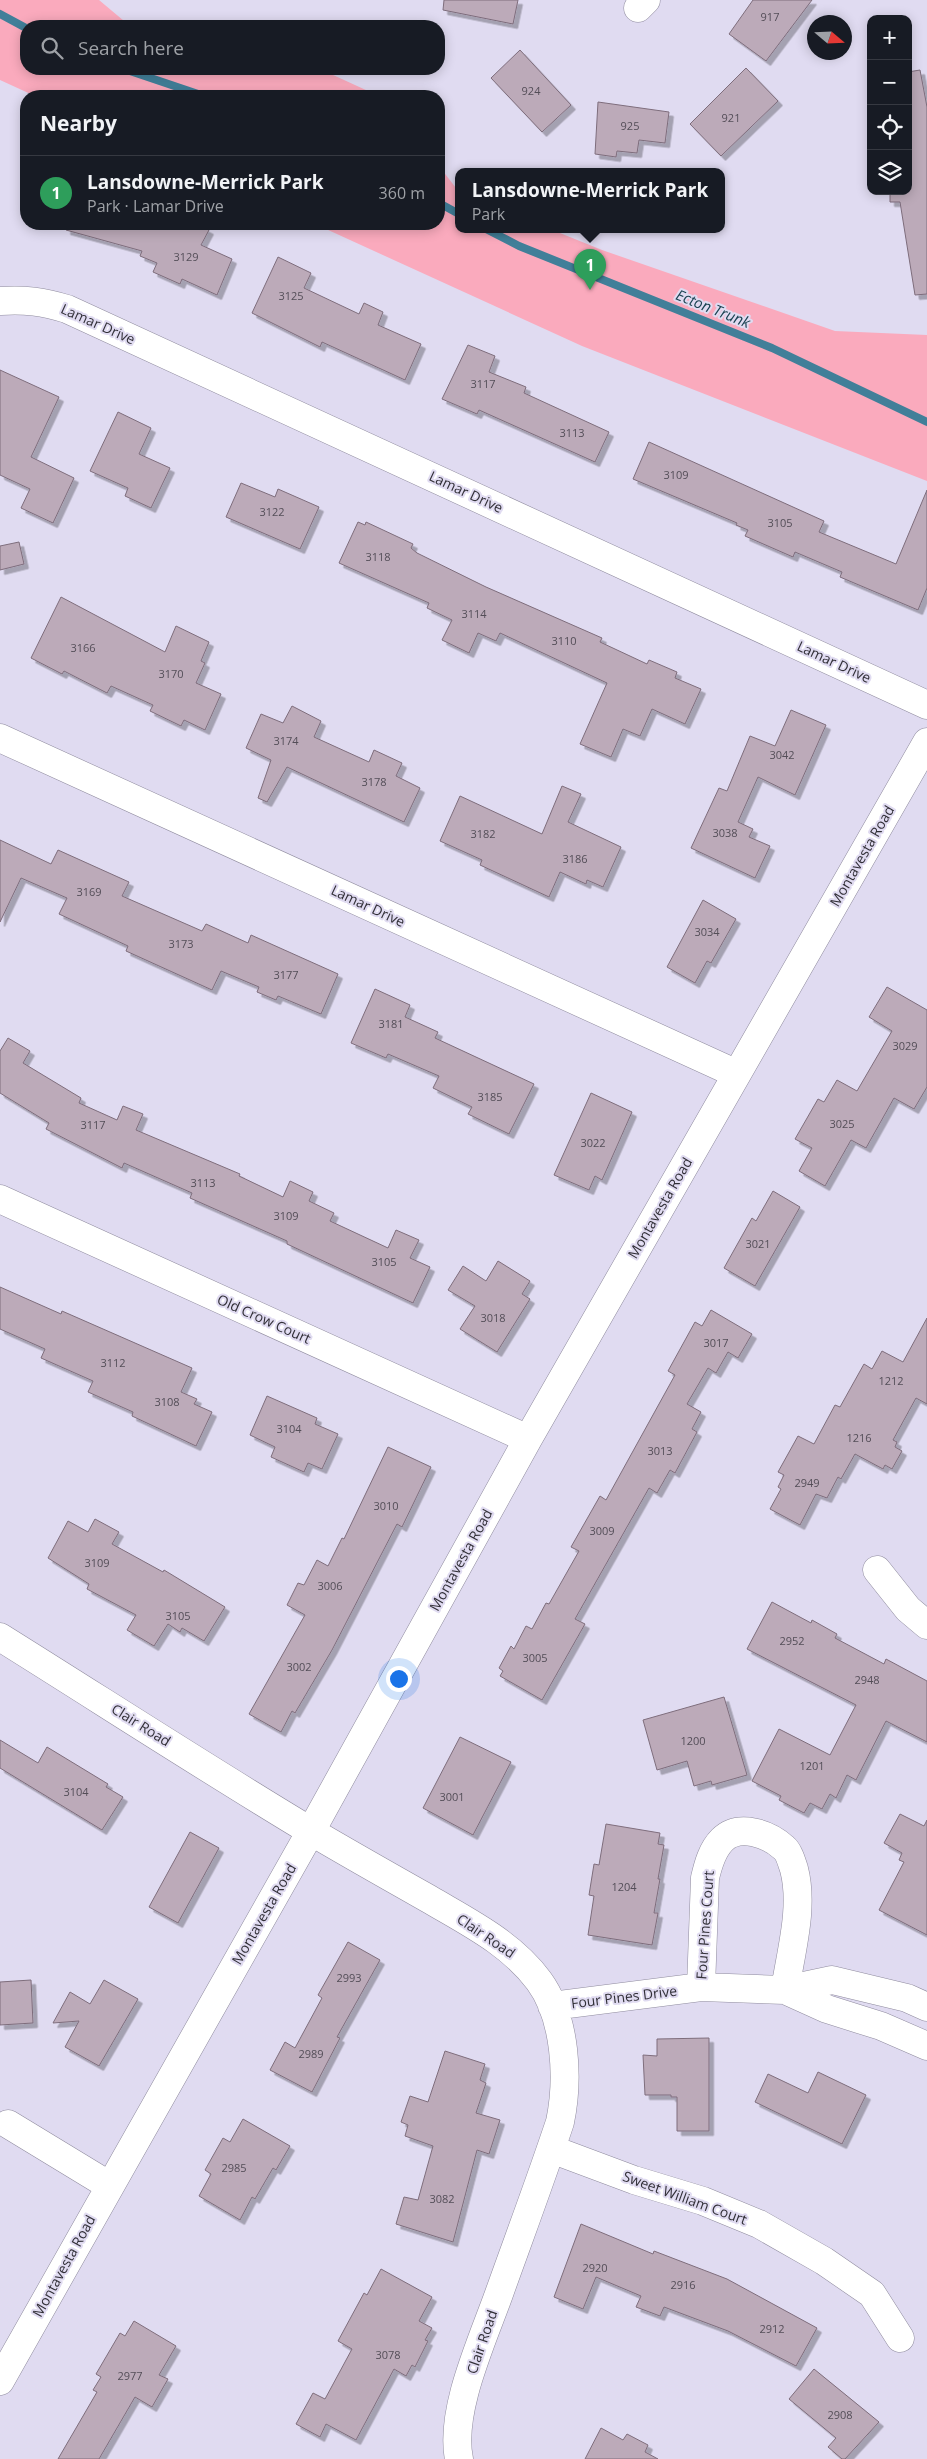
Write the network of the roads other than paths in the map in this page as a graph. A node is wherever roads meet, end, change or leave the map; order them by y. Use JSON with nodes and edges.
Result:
{"nodes":[{"id":1,"x":0,"y":301,"type":"edge"},
{"id":2,"x":927,"y":705,"type":"edge"},
{"id":3,"x":0,"y":738,"type":"edge"},
{"id":4,"x":927,"y":742,"type":"edge"},
{"id":5,"x":737,"y":1074,"type":"junction"},
{"id":6,"x":0,"y":1199,"type":"edge"},
{"id":7,"x":528,"y":1439,"type":"junction"},
{"id":8,"x":877,"y":1570,"type":"dead end"},
{"id":9,"x":927,"y":1625,"type":"edge"},
{"id":10,"x":0,"y":1637,"type":"edge"},
{"id":11,"x":312,"y":1831,"type":"junction"},
{"id":12,"x":701,"y":1987,"type":"junction"},
{"id":13,"x":785,"y":1990,"type":"junction"},
{"id":14,"x":552,"y":2006,"type":"junction"},
{"id":15,"x":927,"y":2007,"type":"edge"},
{"id":16,"x":927,"y":2046,"type":"edge"},
{"id":17,"x":8,"y":2124,"type":"dead end"},
{"id":18,"x":551,"y":2150,"type":"junction"},
{"id":19,"x":110,"y":2186,"type":"junction"},
{"id":20,"x":900,"y":2338,"type":"dead end"},
{"id":21,"x":0,"y":2381,"type":"edge"},
{"id":22,"x":459,"y":2459,"type":"edge"}],
"edges":[{"from":1,"to":2,"type":"street","name":"Lamar Drive"},
{"from":3,"to":5,"type":"street","name":"Lamar Drive"},
{"from":4,"to":5,"type":"street","name":"Montavesta Road"},
{"from":5,"to":7,"type":"street","name":"Montavesta Road"},
{"from":6,"to":7,"type":"street","name":"Old Crow Court"},
{"from":7,"to":11,"type":"street","name":"Montavesta Road"},
{"from":8,"to":9,"type":"street"},
{"from":10,"to":11,"type":"street","name":"Clair Road"},
{"from":11,"to":14,"type":"street","name":"Clair Road"},
{"from":11,"to":19,"type":"street","name":"Montavesta Road"},
{"from":12,"to":13,"type":"street","name":"Four Pines Drive"},
{"from":12,"to":13,"type":"street","name":"Four Pines Court"},
{"from":12,"to":14,"type":"street","name":"Four Pines Drive"},
{"from":13,"to":15,"type":"street","name":"Four Pines Drive"},
{"from":13,"to":16,"type":"street","name":"Four Pines Drive"},
{"from":14,"to":18,"type":"street","name":"Clair Road"},
{"from":17,"to":19,"type":"street"},
{"from":18,"to":20,"type":"street","name":"Sweet William Court"},
{"from":18,"to":22,"type":"street","name":"Clair Road"},
{"from":19,"to":21,"type":"street","name":"Montavesta Road"}]}
